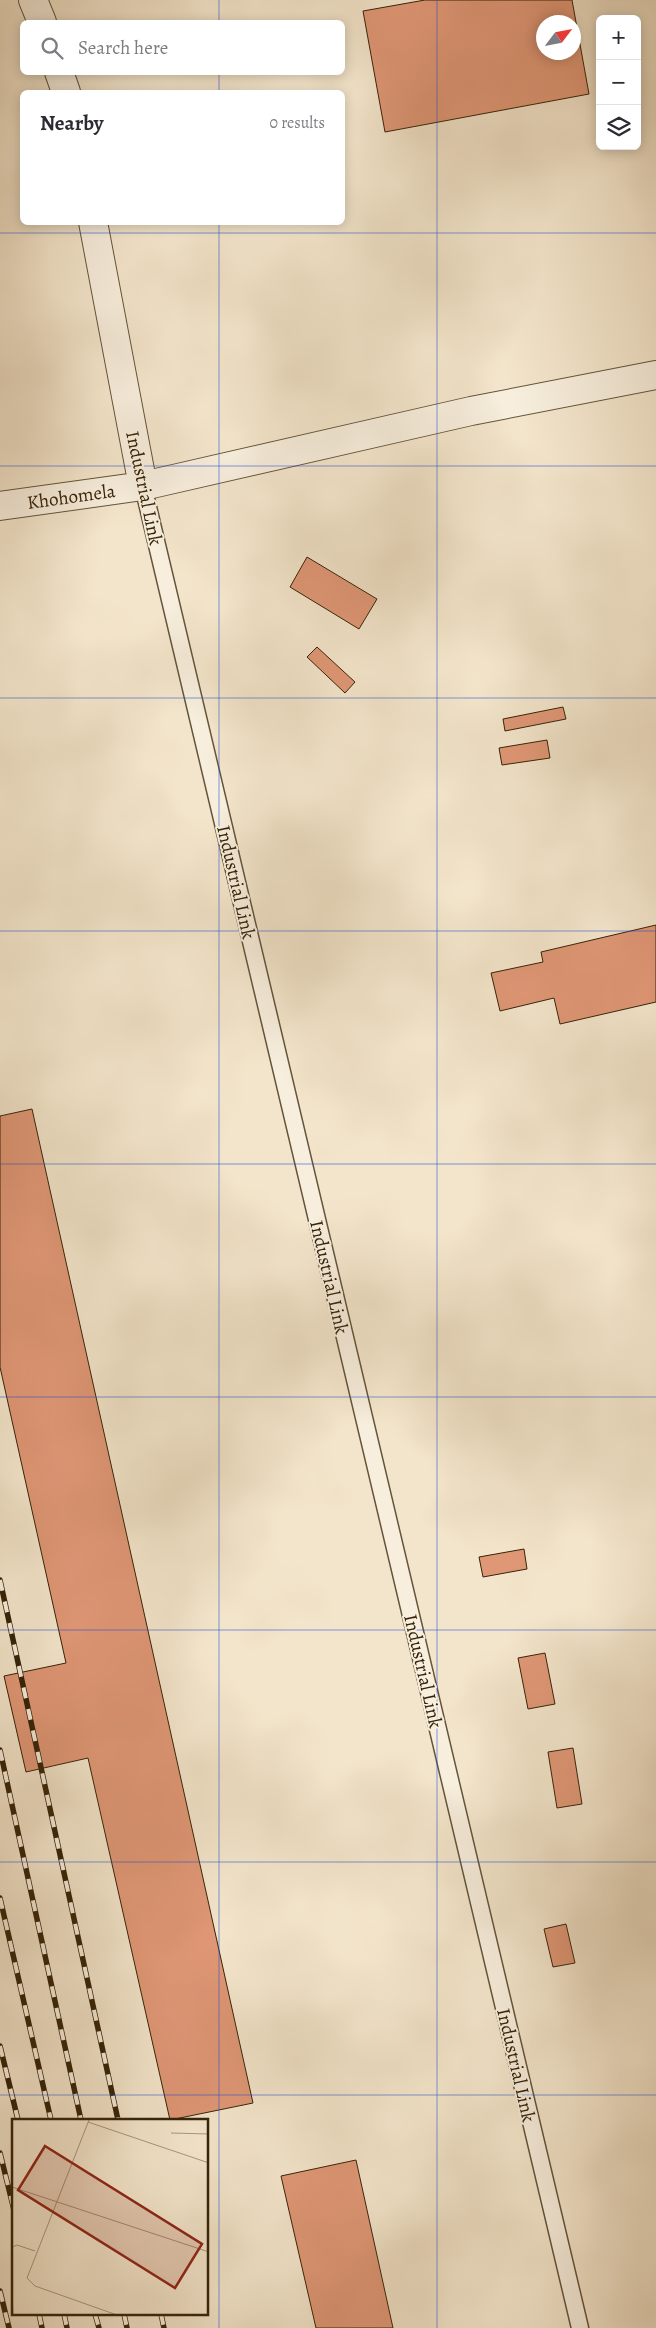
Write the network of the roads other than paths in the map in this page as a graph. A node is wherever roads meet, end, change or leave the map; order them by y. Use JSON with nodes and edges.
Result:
{"nodes":[{"id":1,"x":33,"y":0,"type":"edge"},
{"id":2,"x":41,"y":20,"type":"edge"},
{"id":3,"x":60,"y":75,"type":"edge"},
{"id":4,"x":65,"y":90,"type":"edge"},
{"id":5,"x":94,"y":225,"type":"edge"},
{"id":6,"x":656,"y":376,"type":"edge"},
{"id":7,"x":143,"y":486,"type":"junction"},
{"id":8,"x":0,"y":506,"type":"edge"},
{"id":9,"x":580,"y":2328,"type":"edge"}],
"edges":[{"from":1,"to":2,"type":"street"},
{"from":3,"to":4,"type":"street"},
{"from":5,"to":7,"type":"street","name":"Industrial Link"},
{"from":6,"to":7,"type":"street","name":"Khohomela"},
{"from":7,"to":8,"type":"street","name":"Khohomela"},
{"from":7,"to":9,"type":"lane","name":"Industrial Link"}]}
